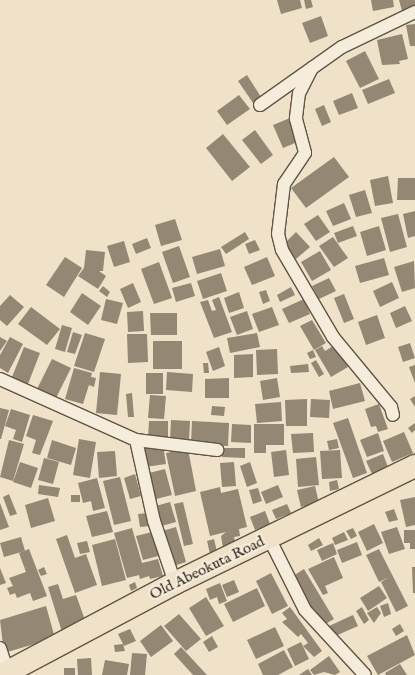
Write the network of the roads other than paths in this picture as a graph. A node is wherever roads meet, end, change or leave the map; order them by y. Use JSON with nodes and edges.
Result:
{"nodes":[{"id":1,"x":415,"y":12,"type":"edge"},
{"id":2,"x":312,"y":68,"type":"junction"},
{"id":3,"x":260,"y":104,"type":"dead end"},
{"id":4,"x":0,"y":379,"type":"edge"},
{"id":5,"x":394,"y":415,"type":"dead end"},
{"id":6,"x":136,"y":440,"type":"junction"},
{"id":7,"x":217,"y":450,"type":"dead end"},
{"id":8,"x":415,"y":466,"type":"edge"},
{"id":9,"x":269,"y":538,"type":"junction"},
{"id":10,"x":175,"y":584,"type":"junction"},
{"id":11,"x":0,"y":648,"type":"edge"},
{"id":12,"x":5,"y":673,"type":"edge"},
{"id":13,"x":365,"y":675,"type":"edge"}],
"edges":[{"from":1,"to":2,"type":"street"},
{"from":2,"to":3,"type":"street"},
{"from":2,"to":5,"type":"street"},
{"from":4,"to":6,"type":"street"},
{"from":6,"to":7,"type":"street"},
{"from":6,"to":10,"type":"street"},
{"from":8,"to":9,"type":"highway","name":"Old Abeokuta Road"},
{"from":9,"to":10,"type":"highway","name":"Old Abeokuta Road"},
{"from":9,"to":13,"type":"street"},
{"from":10,"to":12,"type":"highway","name":"Old Abeokuta Road"},
{"from":11,"to":12,"type":"street"}]}
